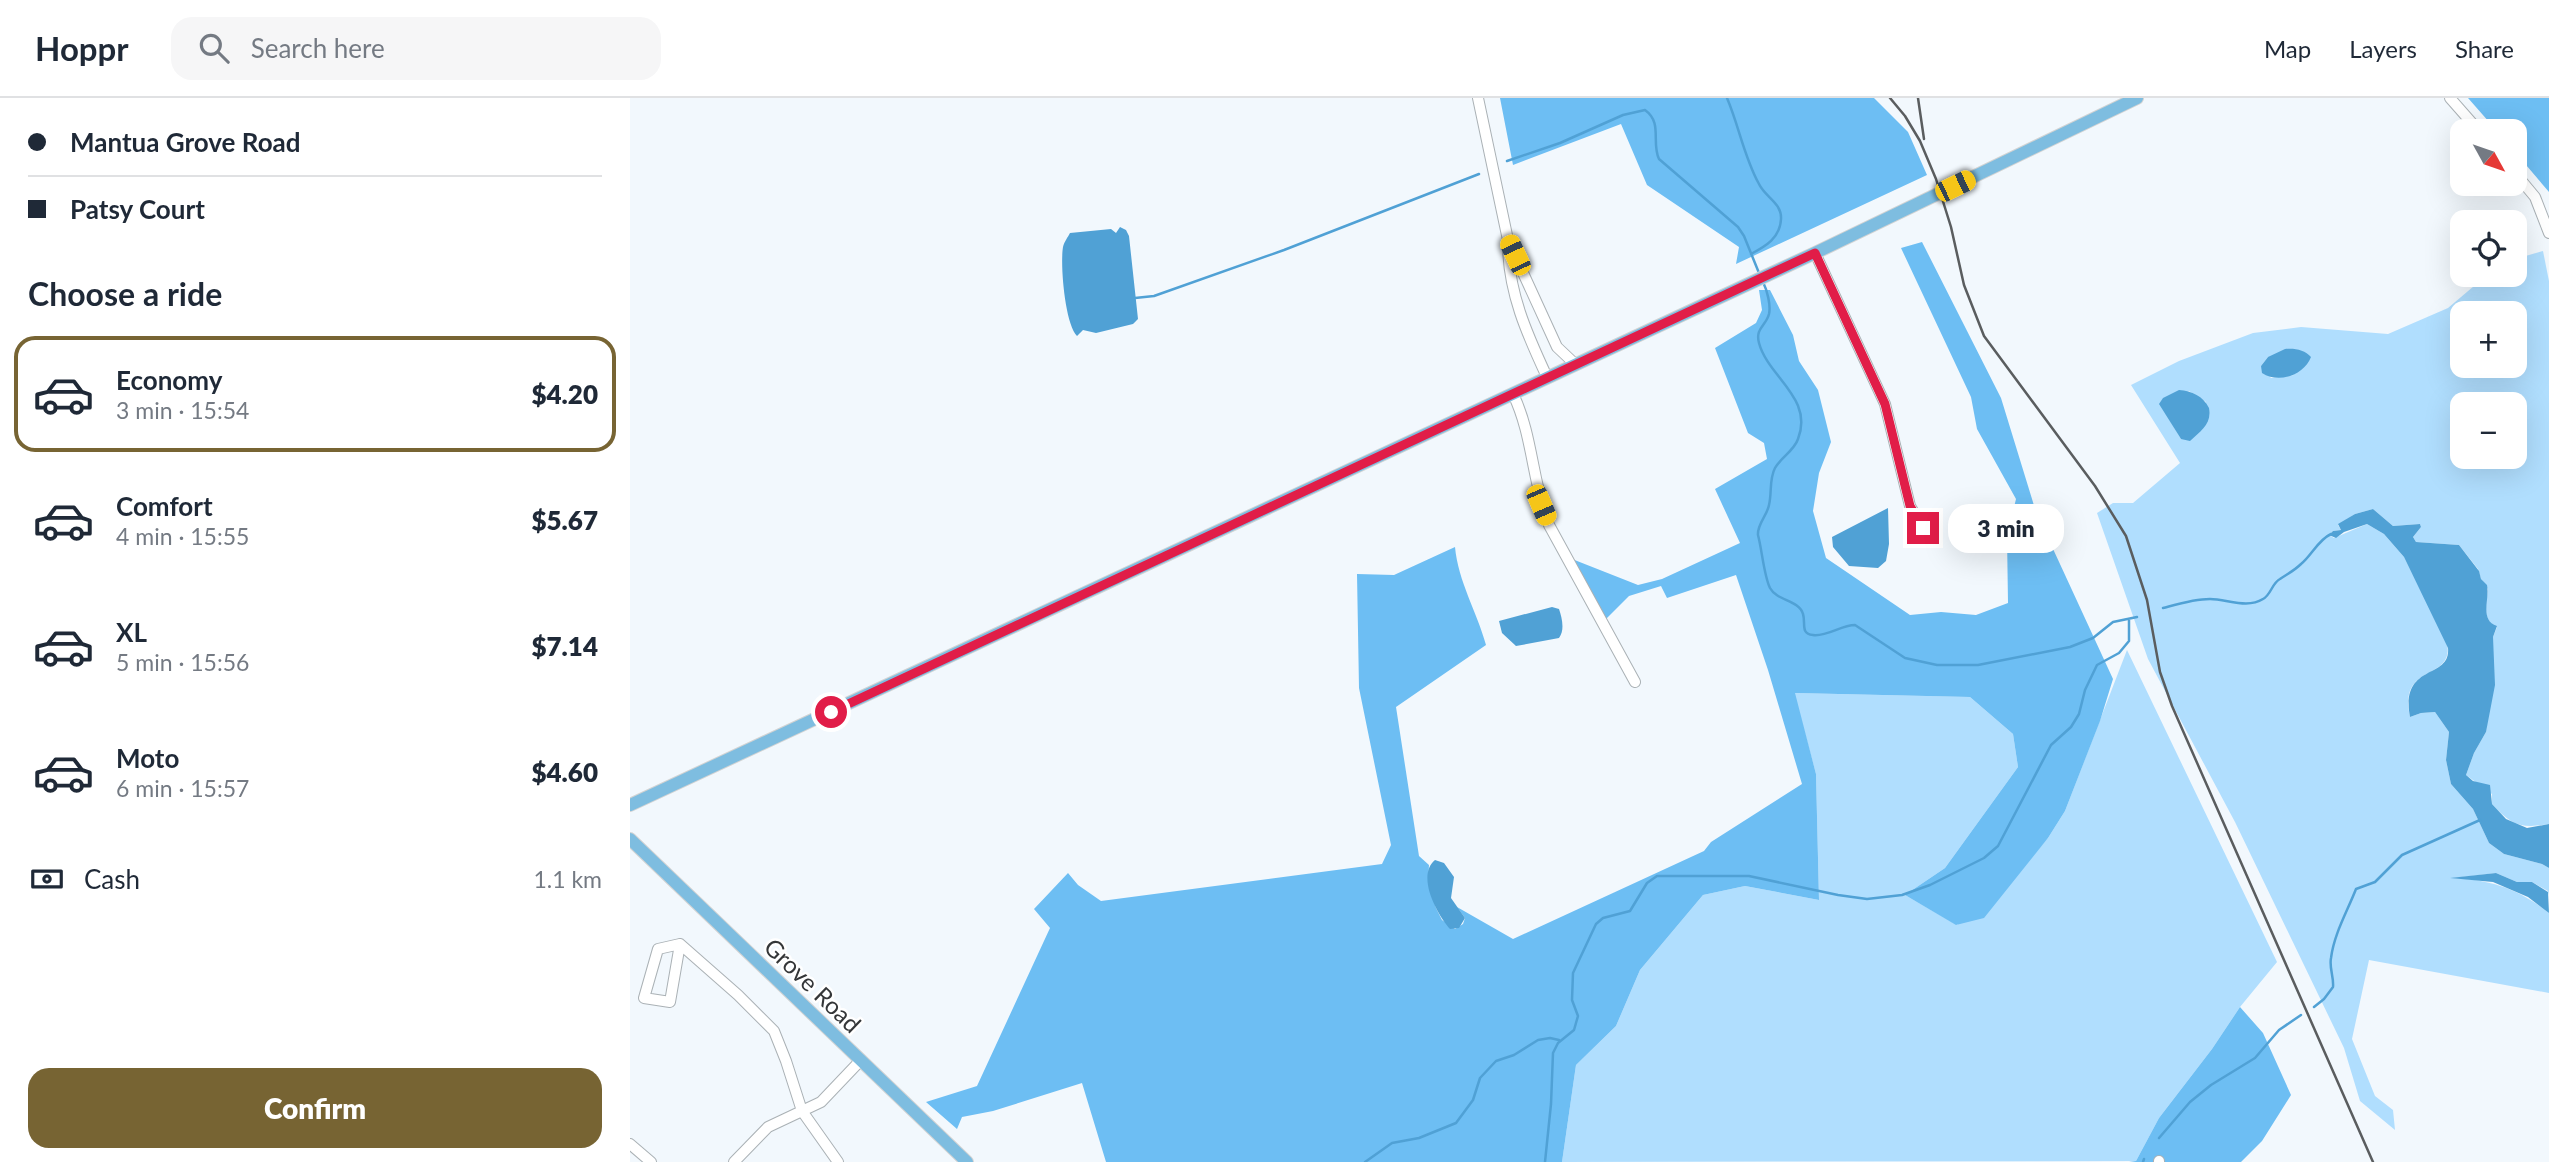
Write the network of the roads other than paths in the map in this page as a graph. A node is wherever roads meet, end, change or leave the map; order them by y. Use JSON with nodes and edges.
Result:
{"nodes":[{"id":1,"x":1478,"y":98,"type":"edge"},
{"id":2,"x":2137,"y":98,"type":"edge"},
{"id":3,"x":2451,"y":98,"type":"edge"},
{"id":4,"x":2469,"y":119,"type":"edge"},
{"id":5,"x":2527,"y":187,"type":"edge"},
{"id":6,"x":2549,"y":233,"type":"edge"},
{"id":7,"x":1508,"y":240,"type":"junction"},
{"id":8,"x":1815,"y":253,"type":"junction"},
{"id":9,"x":1575,"y":364,"type":"junction"},
{"id":10,"x":1548,"y":377,"type":"junction"},
{"id":11,"x":1513,"y":394,"type":"junction"},
{"id":12,"x":1923,"y":528,"type":"dead end"},
{"id":13,"x":1635,"y":682,"type":"dead end"},
{"id":14,"x":630,"y":805,"type":"edge"},
{"id":15,"x":630,"y":839,"type":"edge"},
{"id":16,"x":680,"y":944,"type":"junction"},
{"id":17,"x":860,"y":1061,"type":"junction"},
{"id":18,"x":802,"y":1111,"type":"junction"},
{"id":19,"x":630,"y":1144,"type":"edge"},
{"id":20,"x":651,"y":1162,"type":"edge"},
{"id":21,"x":734,"y":1162,"type":"edge"},
{"id":22,"x":838,"y":1162,"type":"edge"},
{"id":23,"x":967,"y":1162,"type":"edge"}],
"edges":[{"from":1,"to":7,"type":"street"},
{"from":2,"to":8,"type":"main road"},
{"from":3,"to":4,"type":"street"},
{"from":5,"to":6,"type":"street"},
{"from":7,"to":9,"type":"street"},
{"from":7,"to":10,"type":"street"},
{"from":8,"to":9,"type":"main road"},
{"from":8,"to":12,"type":"street"},
{"from":9,"to":10,"type":"main road"},
{"from":10,"to":11,"type":"main road"},
{"from":11,"to":13,"type":"street"},
{"from":11,"to":14,"type":"main road"},
{"from":15,"to":17,"type":"main road","name":"Grove Road"},
{"from":16,"to":16,"type":"street"},
{"from":16,"to":18,"type":"street"},
{"from":17,"to":18,"type":"street"},
{"from":17,"to":23,"type":"main road","name":"Grove Road"},
{"from":18,"to":21,"type":"street"},
{"from":18,"to":22,"type":"street"},
{"from":19,"to":20,"type":"street"}]}
